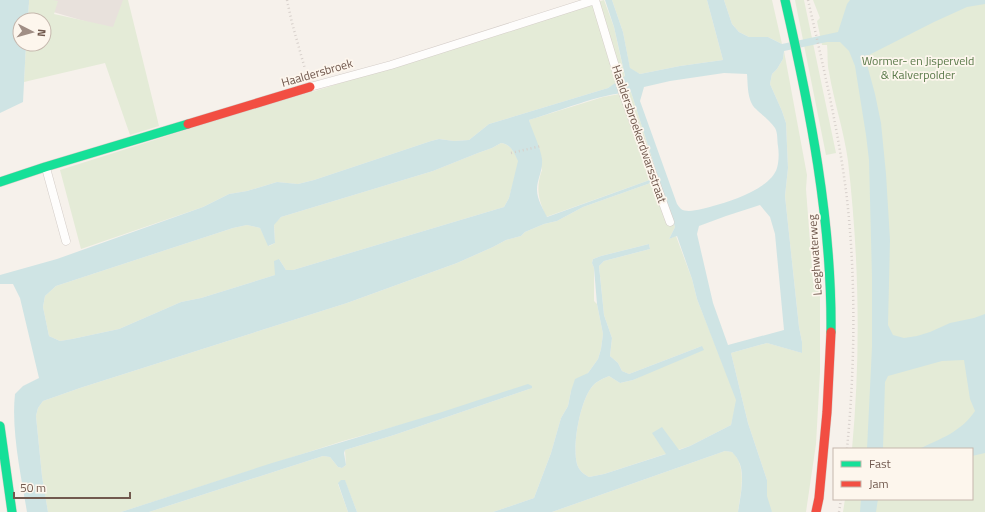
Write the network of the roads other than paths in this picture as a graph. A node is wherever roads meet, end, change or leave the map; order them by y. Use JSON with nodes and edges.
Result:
{"nodes":[{"id":1,"x":595,"y":0,"type":"edge"},
{"id":2,"x":785,"y":0,"type":"edge"},
{"id":3,"x":310,"y":87,"type":"joint"},
{"id":4,"x":45,"y":167,"type":"junction"},
{"id":5,"x":0,"y":182,"type":"edge"},
{"id":6,"x":670,"y":222,"type":"dead end"},
{"id":7,"x":66,"y":241,"type":"dead end"},
{"id":8,"x":0,"y":426,"type":"edge"},
{"id":9,"x":12,"y":512,"type":"edge"},
{"id":10,"x":816,"y":512,"type":"edge"}],
"edges":[{"from":1,"to":3,"type":"lane","name":"Haaldersbroek"},
{"from":1,"to":6,"type":"lane","name":"Haaldersbroekerdwarsstraat"},
{"from":2,"to":10,"type":"main road","name":"Leeghwaterweg"},
{"from":3,"to":4,"type":"main road","name":"Haaldersbroek"},
{"from":4,"to":5,"type":"main road","name":"Haaldersbroek"},
{"from":4,"to":7,"type":"lane"},
{"from":8,"to":9,"type":"main road"}]}
